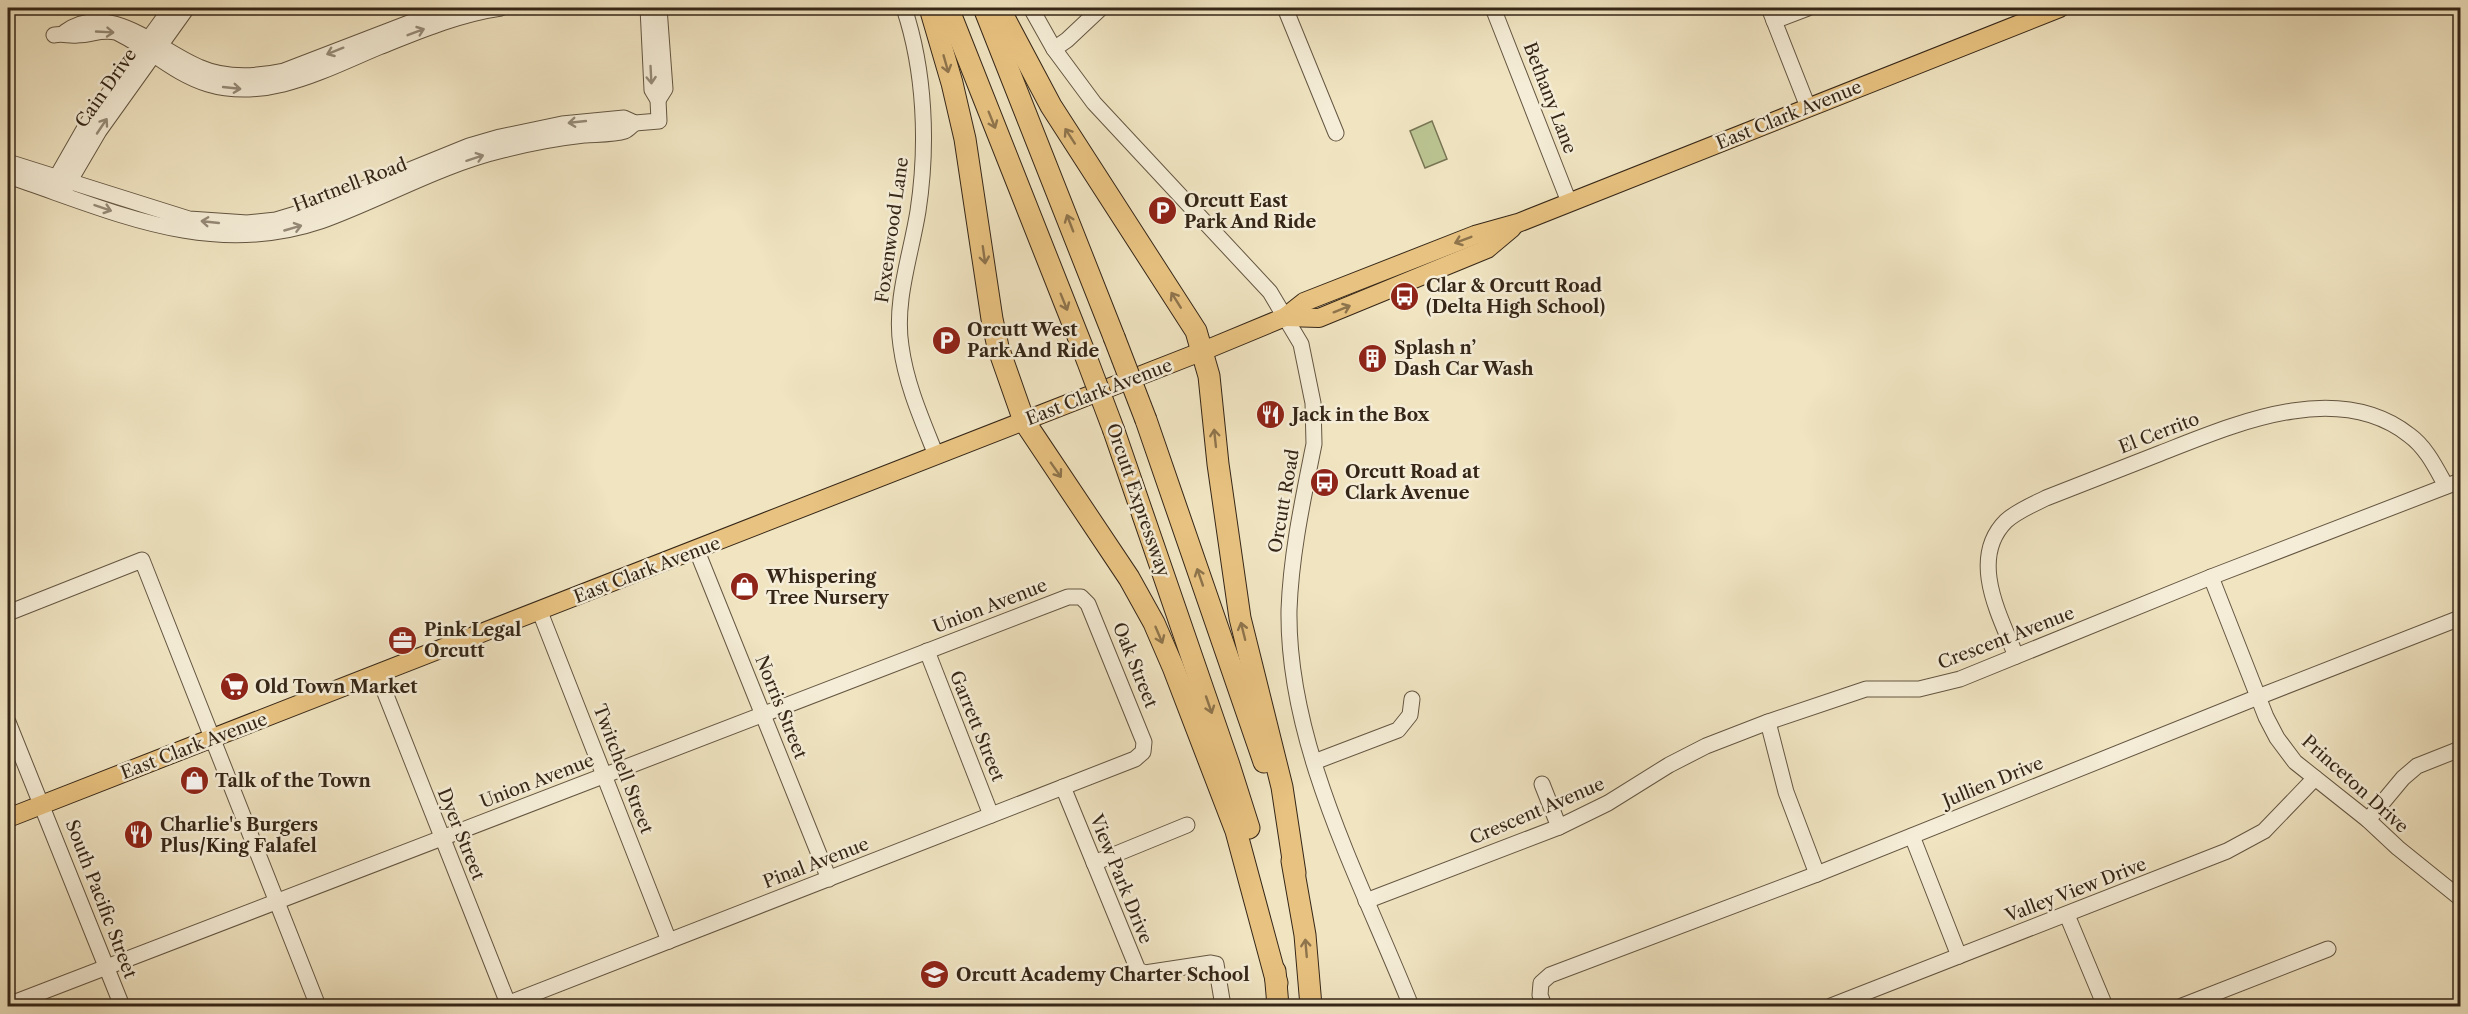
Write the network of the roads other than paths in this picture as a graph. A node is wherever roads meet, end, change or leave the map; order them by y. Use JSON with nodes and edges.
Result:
{"nodes":[{"id":1,"x":171,"y":8,"type":"edge"},
{"id":2,"x":187,"y":8,"type":"edge"},
{"id":3,"x":448,"y":8,"type":"edge"},
{"id":4,"x":501,"y":8,"type":"edge"},
{"id":5,"x":648,"y":8,"type":"edge"},
{"id":6,"x":659,"y":8,"type":"edge"},
{"id":7,"x":904,"y":8,"type":"edge"},
{"id":8,"x":930,"y":8,"type":"edge"},
{"id":9,"x":948,"y":8,"type":"edge"},
{"id":10,"x":984,"y":8,"type":"edge"},
{"id":11,"x":999,"y":8,"type":"edge"},
{"id":12,"x":1031,"y":8,"type":"edge"},
{"id":13,"x":1101,"y":8,"type":"edge"},
{"id":14,"x":1285,"y":8,"type":"edge"},
{"id":15,"x":1493,"y":8,"type":"edge"},
{"id":16,"x":1808,"y":8,"type":"edge"},
{"id":17,"x":2060,"y":8,"type":"edge"},
{"id":18,"x":1772,"y":14,"type":"edge"},
{"id":19,"x":59,"y":33,"type":"dead end"},
{"id":20,"x":380,"y":39,"type":"junction"},
{"id":21,"x":151,"y":45,"type":"junction"},
{"id":22,"x":1054,"y":49,"type":"junction"},
{"id":23,"x":658,"y":100,"type":"junction"},
{"id":24,"x":1808,"y":107,"type":"junction"},
{"id":25,"x":1336,"y":133,"type":"dead end"},
{"id":26,"x":8,"y":162,"type":"edge"},
{"id":27,"x":8,"y":176,"type":"edge"},
{"id":28,"x":59,"y":186,"type":"junction"},
{"id":29,"x":1569,"y":202,"type":"junction"},
{"id":30,"x":1285,"y":317,"type":"junction"},
{"id":31,"x":1203,"y":351,"type":"junction"},
{"id":32,"x":1024,"y":421,"type":"junction"},
{"id":33,"x":936,"y":455,"type":"junction"},
{"id":34,"x":2453,"y":484,"type":"edge"},
{"id":35,"x":697,"y":550,"type":"junction"},
{"id":36,"x":2211,"y":577,"type":"junction"},
{"id":37,"x":1081,"y":597,"type":"joint"},
{"id":38,"x":540,"y":612,"type":"junction"},
{"id":39,"x":8,"y":613,"type":"edge"},
{"id":40,"x":2460,"y":618,"type":"edge"},
{"id":41,"x":927,"y":651,"type":"junction"},
{"id":42,"x":2016,"y":656,"type":"junction"},
{"id":43,"x":378,"y":675,"type":"junction"},
{"id":44,"x":2258,"y":697,"type":"junction"},
{"id":45,"x":1412,"y":699,"type":"dead end"},
{"id":46,"x":763,"y":714,"type":"junction"},
{"id":47,"x":8,"y":722,"type":"edge"},
{"id":48,"x":1768,"y":722,"type":"junction"},
{"id":49,"x":213,"y":739,"type":"junction"},
{"id":50,"x":2460,"y":749,"type":"edge"},
{"id":51,"x":1143,"y":752,"type":"joint"},
{"id":52,"x":1314,"y":762,"type":"junction"},
{"id":53,"x":604,"y":775,"type":"junction"},
{"id":54,"x":2315,"y":778,"type":"junction"},
{"id":55,"x":1542,"y":784,"type":"dead end"},
{"id":56,"x":1063,"y":787,"type":"junction"},
{"id":57,"x":43,"y":805,"type":"junction"},
{"id":58,"x":992,"y":815,"type":"junction"},
{"id":59,"x":8,"y":818,"type":"edge"},
{"id":60,"x":2368,"y":820,"type":"junction"},
{"id":61,"x":1187,"y":825,"type":"dead end"},
{"id":62,"x":1559,"y":826,"type":"junction"},
{"id":63,"x":1912,"y":836,"type":"junction"},
{"id":64,"x":442,"y":838,"type":"junction"},
{"id":65,"x":1094,"y":863,"type":"junction"},
{"id":66,"x":1295,"y":873,"type":"junction"},
{"id":67,"x":1816,"y":874,"type":"junction"},
{"id":68,"x":829,"y":879,"type":"junction"},
{"id":69,"x":2460,"y":898,"type":"edge"},
{"id":70,"x":1366,"y":901,"type":"junction"},
{"id":71,"x":276,"y":902,"type":"junction"},
{"id":72,"x":2067,"y":915,"type":"junction"},
{"id":73,"x":669,"y":941,"type":"junction"},
{"id":74,"x":2328,"y":949,"type":"dead end"},
{"id":75,"x":1959,"y":956,"type":"junction"},
{"id":76,"x":106,"y":967,"type":"junction"},
{"id":77,"x":1277,"y":983,"type":"junction"},
{"id":78,"x":8,"y":1005,"type":"edge"},
{"id":79,"x":122,"y":1006,"type":"edge"},
{"id":80,"x":318,"y":1006,"type":"edge"},
{"id":81,"x":506,"y":1006,"type":"edge"},
{"id":82,"x":1223,"y":1006,"type":"edge"},
{"id":83,"x":1278,"y":1006,"type":"edge"},
{"id":84,"x":1311,"y":1006,"type":"edge"},
{"id":85,"x":1411,"y":1006,"type":"edge"},
{"id":86,"x":1544,"y":1006,"type":"edge"},
{"id":87,"x":1831,"y":1006,"type":"edge"},
{"id":88,"x":2105,"y":1006,"type":"edge"},
{"id":89,"x":2182,"y":1006,"type":"edge"}],
"edges":[{"from":1,"to":21,"type":"street","name":"Cain Drive"},
{"from":2,"to":21,"type":"street","name":"Cain Drive"},
{"from":3,"to":20,"type":"street"},
{"from":20,"to":4,"type":"street","one_way":true},
{"from":5,"to":23,"type":"street","one_way":true},
{"from":6,"to":23,"type":"street","name":"Hartnell Road"},
{"from":7,"to":33,"type":"street","name":"Foxenwood Lane"},
{"from":8,"to":32,"type":"highway","one_way":true},
{"from":9,"to":77,"type":"highway","name":"Orcutt Expressway","one_way":true,"bridge":true},
{"from":66,"to":10,"type":"highway","name":"Orcutt Expressway","one_way":true,"bridge":true},
{"from":31,"to":11,"type":"highway","one_way":true},
{"from":12,"to":22,"type":"street","name":"Orcutt Road"},
{"from":13,"to":22,"type":"street"},
{"from":14,"to":25,"type":"street"},
{"from":15,"to":29,"type":"street","name":"Bethany Lane"},
{"from":16,"to":18,"type":"street"},
{"from":17,"to":24,"type":"main road","name":"East Clark Avenue"},
{"from":18,"to":24,"type":"street"},
{"from":19,"to":21,"type":"street"},
{"from":20,"to":21,"type":"street"},
{"from":21,"to":28,"type":"street","name":"Cain Drive"},
{"from":22,"to":30,"type":"street","name":"Orcutt Road"},
{"from":23,"to":28,"type":"street","name":"Hartnell Road"},
{"from":24,"to":29,"type":"main road","name":"East Clark Avenue"},
{"from":26,"to":28,"type":"street","name":"Hartnell Road"},
{"from":27,"to":28,"type":"street","name":"Hartnell Road"},
{"from":29,"to":30,"type":"main road","name":"East Clark Avenue"},
{"from":30,"to":31,"type":"main road","name":"East Clark Avenue"},
{"from":30,"to":52,"type":"street","name":"Orcutt Road"},
{"from":31,"to":32,"type":"main road","name":"East Clark Avenue"},
{"from":66,"to":31,"type":"highway","one_way":true},
{"from":32,"to":33,"type":"main road","name":"East Clark Avenue"},
{"from":32,"to":77,"type":"highway","one_way":true},
{"from":33,"to":35,"type":"main road","name":"East Clark Avenue"},
{"from":34,"to":36,"type":"street","name":"Crescent Avenue"},
{"from":34,"to":42,"type":"street","name":"El Cerrito"},
{"from":35,"to":38,"type":"main road","name":"East Clark Avenue"},
{"from":35,"to":46,"type":"street","name":"Norris Street"},
{"from":36,"to":42,"type":"street","name":"Crescent Avenue"},
{"from":36,"to":44,"type":"street","name":"Princeton Drive"},
{"from":37,"to":41,"type":"street","name":"Union Avenue"},
{"from":37,"to":51,"type":"street","name":"Oak Street"},
{"from":38,"to":43,"type":"main road","name":"East Clark Avenue"},
{"from":38,"to":53,"type":"street","name":"Twitchell Street"},
{"from":39,"to":49,"type":"street"},
{"from":40,"to":44,"type":"street","name":"Jullien Drive"},
{"from":41,"to":46,"type":"street","name":"Union Avenue"},
{"from":41,"to":58,"type":"street","name":"Garrett Street"},
{"from":42,"to":48,"type":"street","name":"Crescent Avenue"},
{"from":43,"to":49,"type":"main road","name":"East Clark Avenue"},
{"from":43,"to":64,"type":"street","name":"Dyer Street"},
{"from":44,"to":54,"type":"street","name":"Princeton Drive"},
{"from":44,"to":63,"type":"street","name":"Jullien Drive"},
{"from":45,"to":52,"type":"street"},
{"from":46,"to":53,"type":"street","name":"Union Avenue"},
{"from":46,"to":68,"type":"street","name":"Norris Street"},
{"from":47,"to":57,"type":"street","name":"South Pacific Street"},
{"from":48,"to":62,"type":"street","name":"Crescent Avenue"},
{"from":48,"to":67,"type":"street"},
{"from":49,"to":57,"type":"main road","name":"East Clark Avenue"},
{"from":49,"to":71,"type":"street"},
{"from":50,"to":60,"type":"street"},
{"from":51,"to":56,"type":"street","name":"Pinal Avenue"},
{"from":52,"to":70,"type":"street","name":"Orcutt Road"},
{"from":53,"to":64,"type":"street","name":"Union Avenue"},
{"from":53,"to":73,"type":"street","name":"Twitchell Street"},
{"from":54,"to":60,"type":"street","name":"Princeton Drive"},
{"from":54,"to":72,"type":"street","name":"Valley View Drive"},
{"from":55,"to":62,"type":"street"},
{"from":56,"to":58,"type":"street","name":"Pinal Avenue"},
{"from":56,"to":65,"type":"street","name":"View Park Drive"},
{"from":57,"to":59,"type":"main road","name":"East Clark Avenue"},
{"from":57,"to":76,"type":"street","name":"South Pacific Street"},
{"from":58,"to":68,"type":"street","name":"Pinal Avenue"},
{"from":60,"to":69,"type":"street","name":"Princeton Drive"},
{"from":61,"to":65,"type":"street"},
{"from":62,"to":70,"type":"street","name":"Crescent Avenue"},
{"from":63,"to":67,"type":"street","name":"Jullien Drive"},
{"from":63,"to":75,"type":"street"},
{"from":64,"to":71,"type":"street","name":"Union Avenue"},
{"from":64,"to":81,"type":"street","name":"Dyer Street"},
{"from":65,"to":82,"type":"street","name":"View Park Drive"},
{"from":84,"to":66,"type":"highway","name":"Orcutt Expressway","one_way":true},
{"from":67,"to":86,"type":"street","name":"Jullien Drive"},
{"from":68,"to":73,"type":"street","name":"Pinal Avenue"},
{"from":70,"to":85,"type":"street","name":"Orcutt Road"},
{"from":71,"to":76,"type":"street","name":"Union Avenue"},
{"from":71,"to":80,"type":"street"},
{"from":72,"to":75,"type":"street","name":"Valley View Drive"},
{"from":72,"to":88,"type":"street"},
{"from":73,"to":81,"type":"street","name":"Pinal Avenue"},
{"from":74,"to":89,"type":"street"},
{"from":75,"to":87,"type":"street","name":"Valley View Drive"},
{"from":76,"to":78,"type":"street","name":"Union Avenue"},
{"from":76,"to":79,"type":"street","name":"South Pacific Street"},
{"from":77,"to":83,"type":"highway","name":"Orcutt Expressway"}]}
